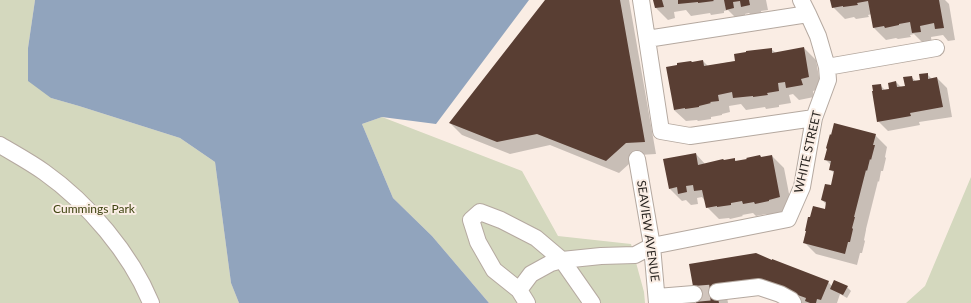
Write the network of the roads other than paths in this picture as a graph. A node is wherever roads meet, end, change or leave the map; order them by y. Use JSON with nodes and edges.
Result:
{"nodes":[{"id":1,"x":641,"y":0,"type":"edge"},
{"id":2,"x":804,"y":7,"type":"edge"},
{"id":3,"x":647,"y":39,"type":"junction"},
{"id":4,"x":936,"y":48,"type":"dead end"},
{"id":5,"x":827,"y":67,"type":"junction"},
{"id":6,"x":814,"y":118,"type":"junction"},
{"id":7,"x":0,"y":146,"type":"edge"},
{"id":8,"x":637,"y":159,"type":"dead end"},
{"id":9,"x":652,"y":246,"type":"junction"},
{"id":10,"x":562,"y":260,"type":"junction"},
{"id":11,"x":717,"y":292,"type":"tunnel mouth"},
{"id":12,"x":694,"y":294,"type":"tunnel mouth"},
{"id":13,"x":523,"y":296,"type":"edge"},
{"id":14,"x":657,"y":300,"type":"edge"},
{"id":15,"x":151,"y":303,"type":"edge"},
{"id":16,"x":592,"y":303,"type":"edge"},
{"id":17,"x":793,"y":303,"type":"edge"}],
"edges":[{"from":1,"to":3,"type":"street"},
{"from":2,"to":3,"type":"street"},
{"from":2,"to":5,"type":"street","name":"WHITE STREET"},
{"from":3,"to":6,"type":"street"},
{"from":4,"to":5,"type":"street"},
{"from":5,"to":6,"type":"street","name":"WHITE STREET"},
{"from":6,"to":9,"type":"street","name":"WHITE STREET"},
{"from":7,"to":15,"type":"street"},
{"from":8,"to":9,"type":"street","name":"SEAVIEW AVENUE"},
{"from":9,"to":10,"type":"street"},
{"from":9,"to":14,"type":"street","name":"SEAVIEW AVENUE"},
{"from":10,"to":13,"type":"street"},
{"from":10,"to":13,"type":"street"},
{"from":10,"to":16,"type":"street"},
{"from":11,"to":17,"type":"street"},
{"from":12,"to":14,"type":"street"}]}
